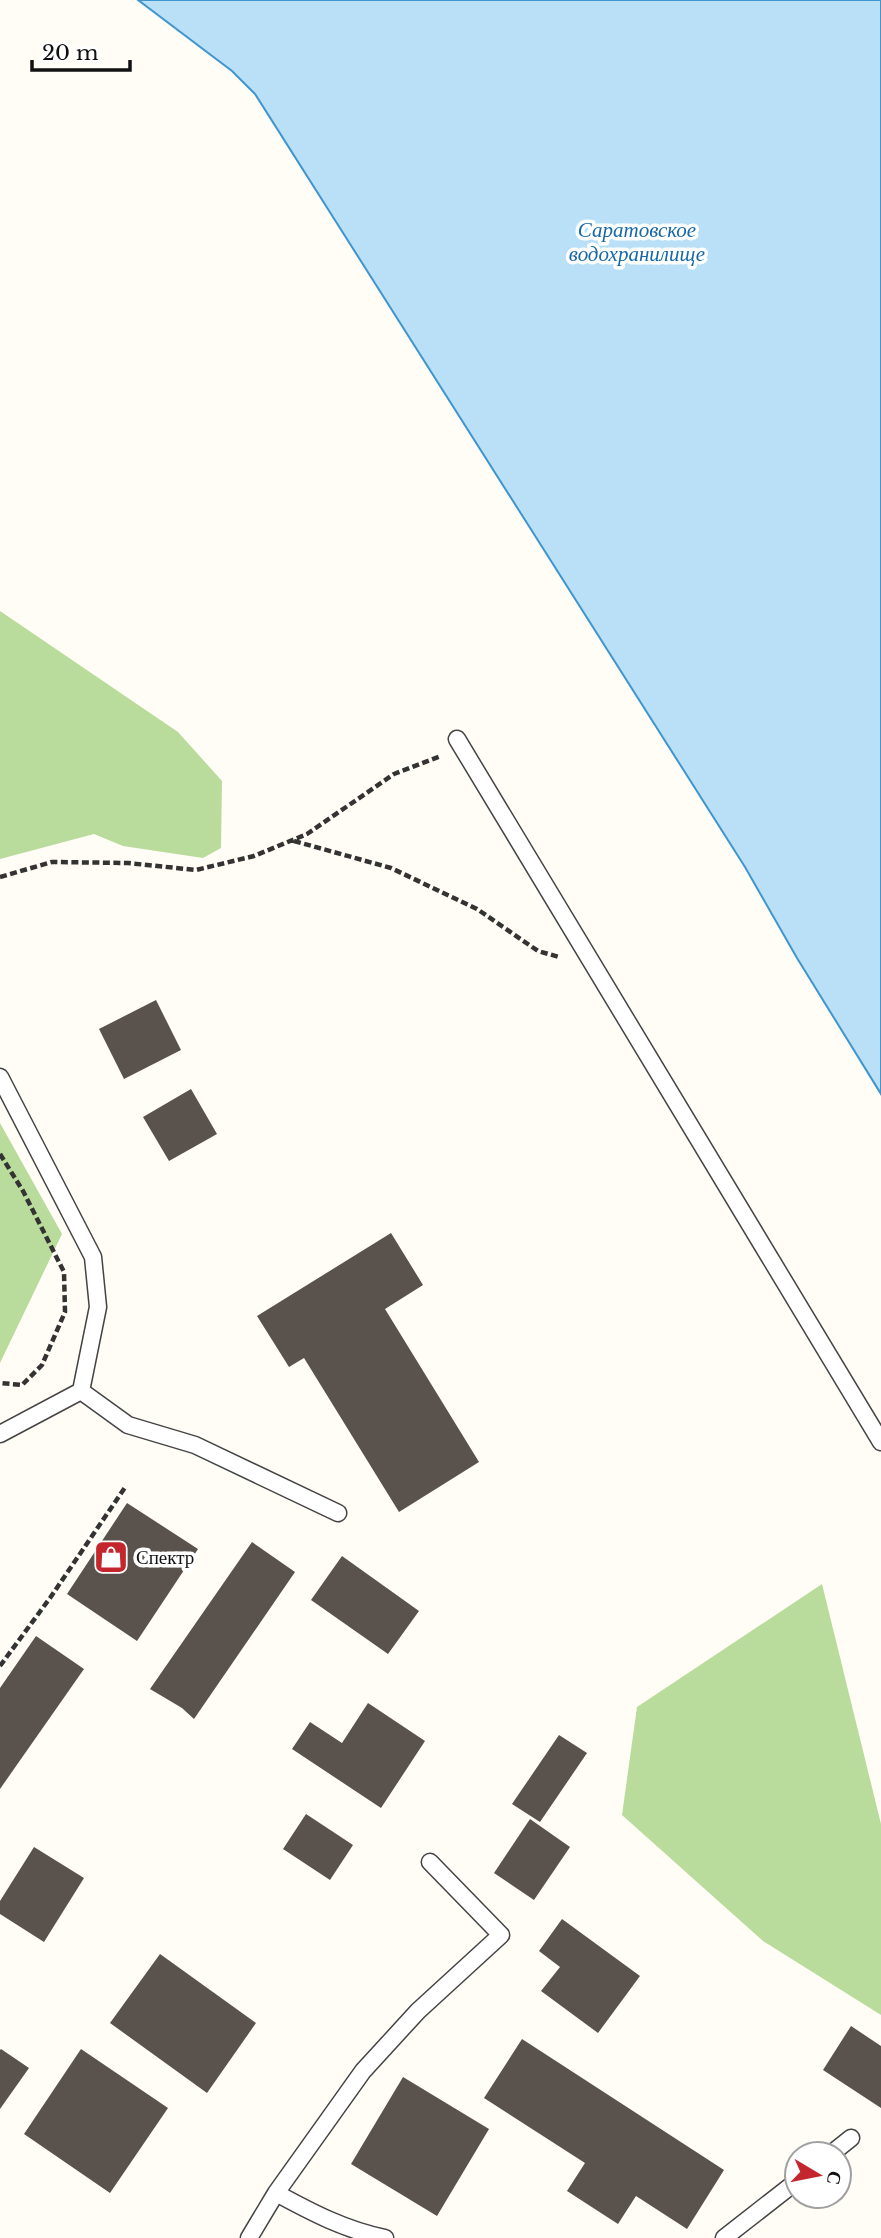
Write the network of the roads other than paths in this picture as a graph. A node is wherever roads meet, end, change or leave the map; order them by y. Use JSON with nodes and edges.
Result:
{"nodes":[{"id":1,"x":460,"y":744,"type":"road end"},
{"id":2,"x":0,"y":1077,"type":"edge"},
{"id":3,"x":82,"y":1391,"type":"junction"},
{"id":4,"x":0,"y":1434,"type":"edge"},
{"id":5,"x":881,"y":1443,"type":"edge"},
{"id":6,"x":338,"y":1513,"type":"dead end"},
{"id":7,"x":430,"y":1862,"type":"dead end"},
{"id":8,"x":851,"y":2138,"type":"dead end"},
{"id":9,"x":848,"y":2140,"type":"edge"},
{"id":10,"x":783,"y":2192,"type":"edge"},
{"id":11,"x":276,"y":2193,"type":"junction"},
{"id":12,"x":249,"y":2238,"type":"edge"},
{"id":13,"x":385,"y":2238,"type":"edge"},
{"id":14,"x":724,"y":2238,"type":"edge"}],
"edges":[{"from":1,"to":5,"type":"lane"},
{"from":2,"to":3,"type":"lane"},
{"from":3,"to":4,"type":"lane"},
{"from":3,"to":6,"type":"lane"},
{"from":7,"to":11,"type":"lane"},
{"from":8,"to":9,"type":"lane"},
{"from":10,"to":14,"type":"lane"},
{"from":11,"to":12,"type":"lane"},
{"from":11,"to":13,"type":"lane"}]}
